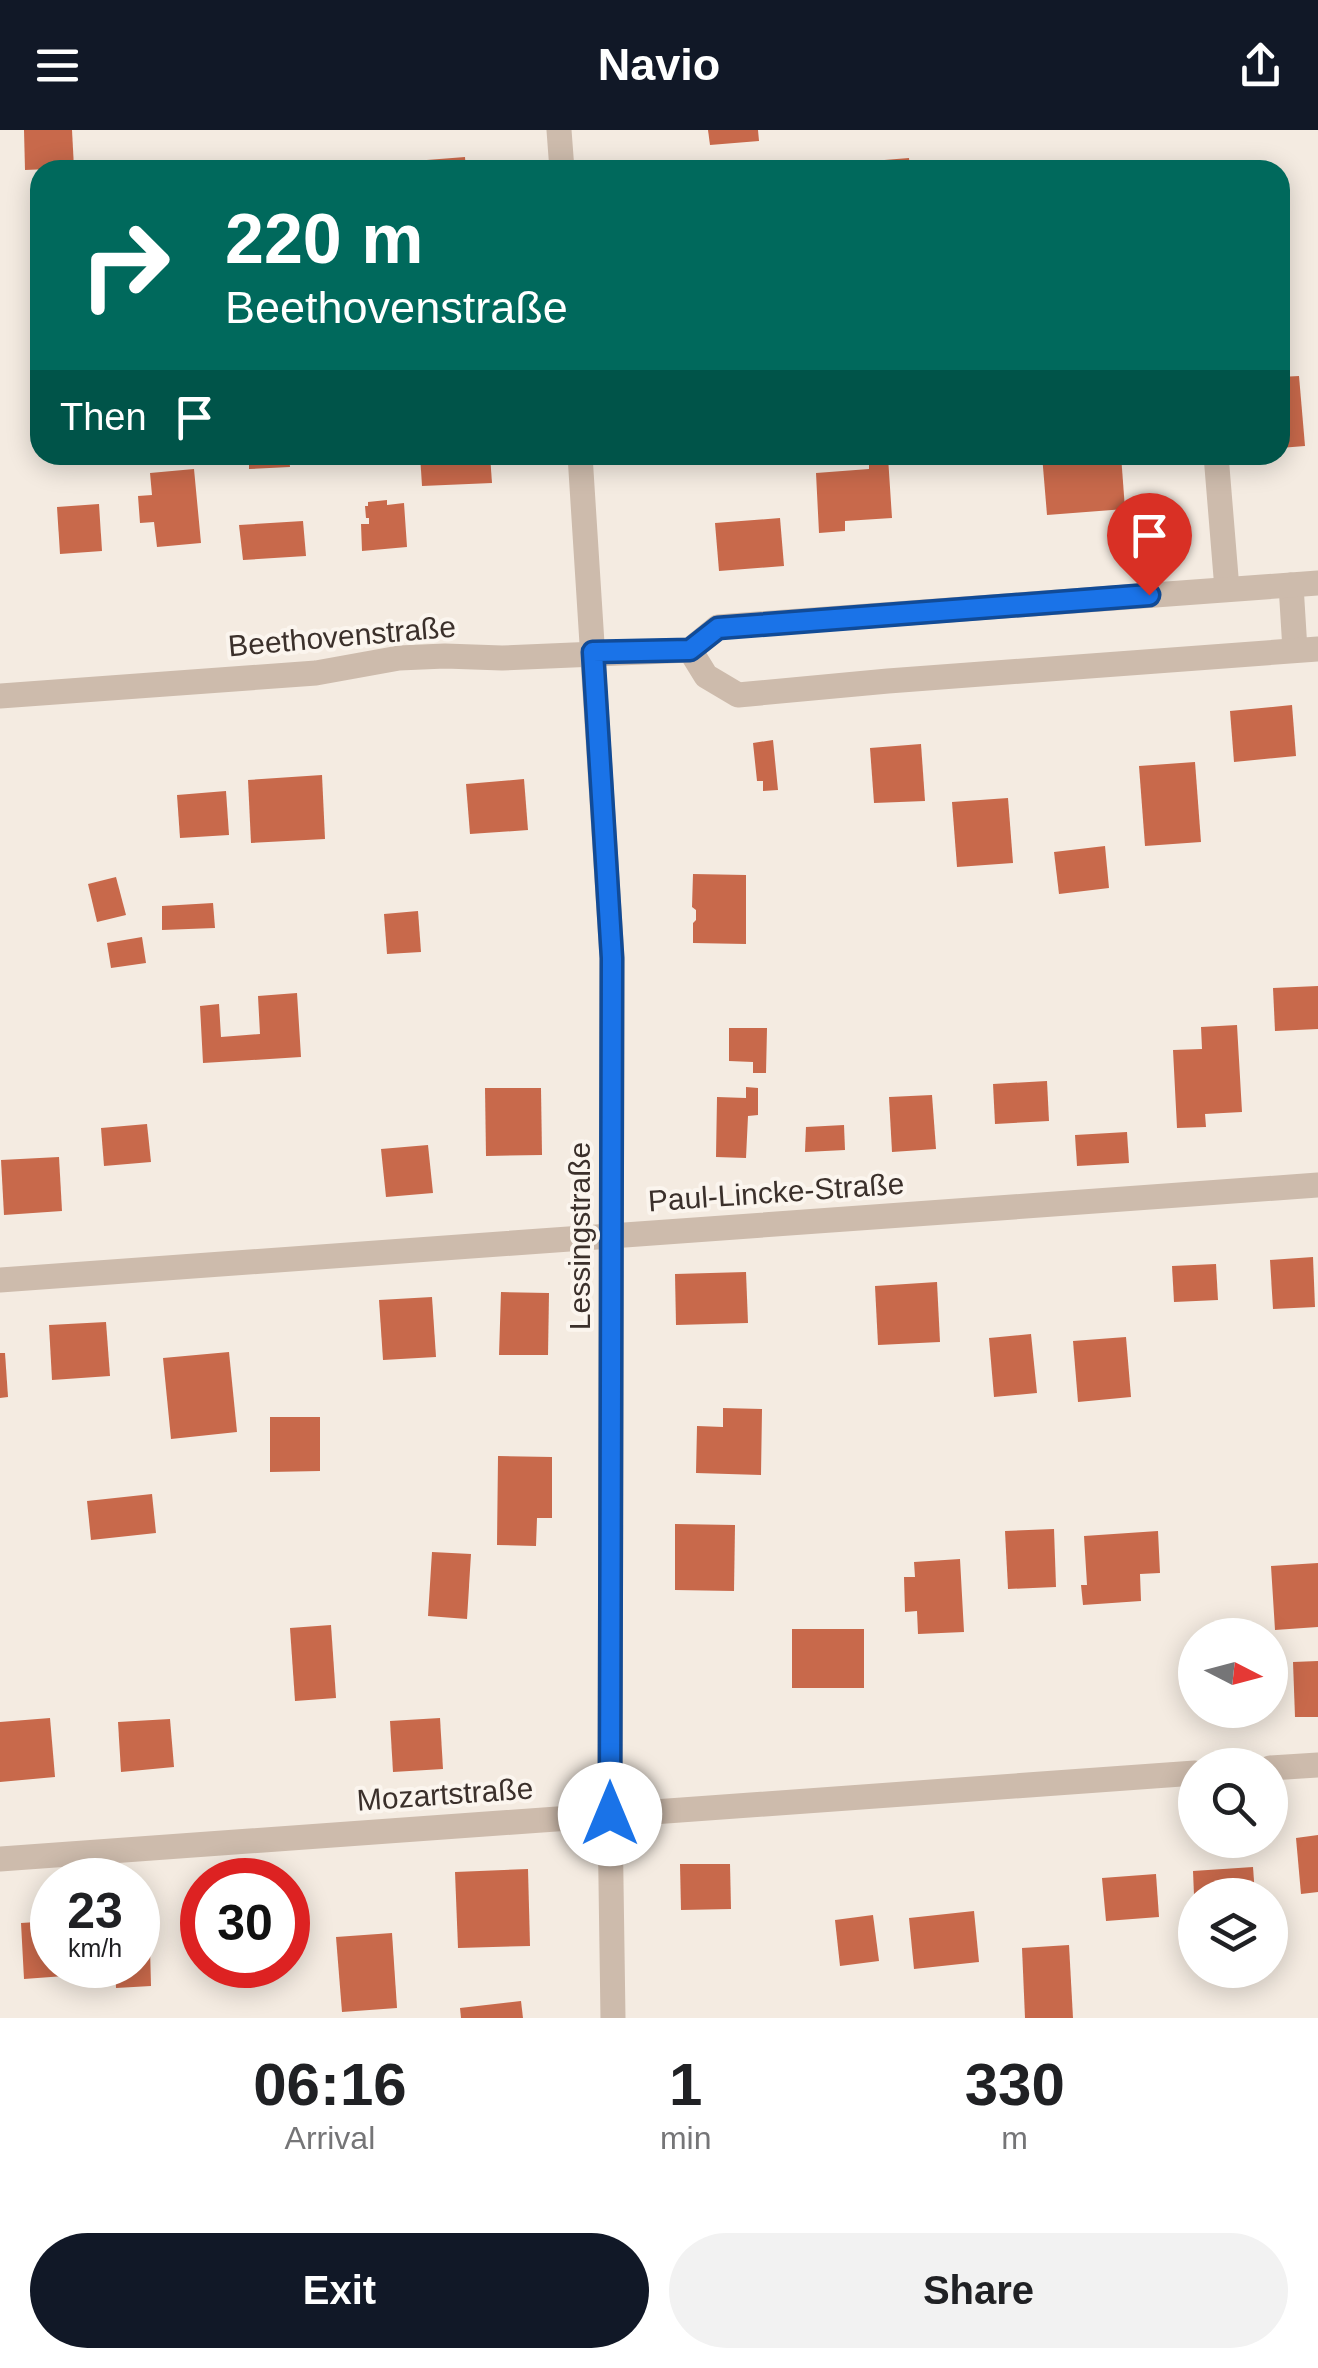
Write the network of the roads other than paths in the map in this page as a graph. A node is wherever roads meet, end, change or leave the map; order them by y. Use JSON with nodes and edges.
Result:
{"nodes":[{"id":1,"x":560,"y":130,"type":"edge"},
{"id":2,"x":562,"y":160,"type":"edge"},
{"id":3,"x":581,"y":465,"type":"edge"},
{"id":4,"x":1217,"y":465,"type":"edge"},
{"id":5,"x":1318,"y":584,"type":"edge"},
{"id":6,"x":1291,"y":585,"type":"junction"},
{"id":7,"x":1227,"y":589,"type":"junction"},
{"id":8,"x":690,"y":650,"type":"junction"},
{"id":9,"x":1306,"y":650,"type":"edge"},
{"id":10,"x":593,"y":652,"type":"junction"},
{"id":11,"x":0,"y":696,"type":"edge"},
{"id":12,"x":1318,"y":1185,"type":"edge"},
{"id":13,"x":612,"y":1236,"type":"junction"},
{"id":14,"x":0,"y":1280,"type":"edge"},
{"id":15,"x":1318,"y":1764,"type":"edge"},
{"id":16,"x":1288,"y":1766,"type":"edge"},
{"id":17,"x":1178,"y":1774,"type":"edge"},
{"id":18,"x":610,"y":1814,"type":"junction"},
{"id":19,"x":0,"y":1859,"type":"edge"},
{"id":20,"x":614,"y":2018,"type":"edge"}],
"edges":[{"from":1,"to":2,"type":"street"},
{"from":3,"to":10,"type":"street","name":"Lessingstraße"},
{"from":4,"to":7,"type":"street"},
{"from":5,"to":6,"type":"street","name":"Beethovenstraße"},
{"from":6,"to":7,"type":"street","name":"Beethovenstraße"},
{"from":6,"to":9,"type":"street"},
{"from":7,"to":8,"type":"street","name":"Beethovenstraße"},
{"from":8,"to":9,"type":"street"},
{"from":8,"to":10,"type":"street","name":"Beethovenstraße"},
{"from":10,"to":11,"type":"street","name":"Beethovenstraße"},
{"from":10,"to":13,"type":"street","name":"Lessingstraße"},
{"from":12,"to":13,"type":"street","name":"Paul-Lincke-Straße"},
{"from":13,"to":14,"type":"street","name":"Paul-Lincke-Straße"},
{"from":13,"to":18,"type":"street","name":"Lessingstraße"},
{"from":15,"to":16,"type":"street"},
{"from":17,"to":18,"type":"street","name":"Mozartstraße"},
{"from":18,"to":19,"type":"street","name":"Mozartstraße"},
{"from":18,"to":20,"type":"street","name":"Lessingstraße"}]}
